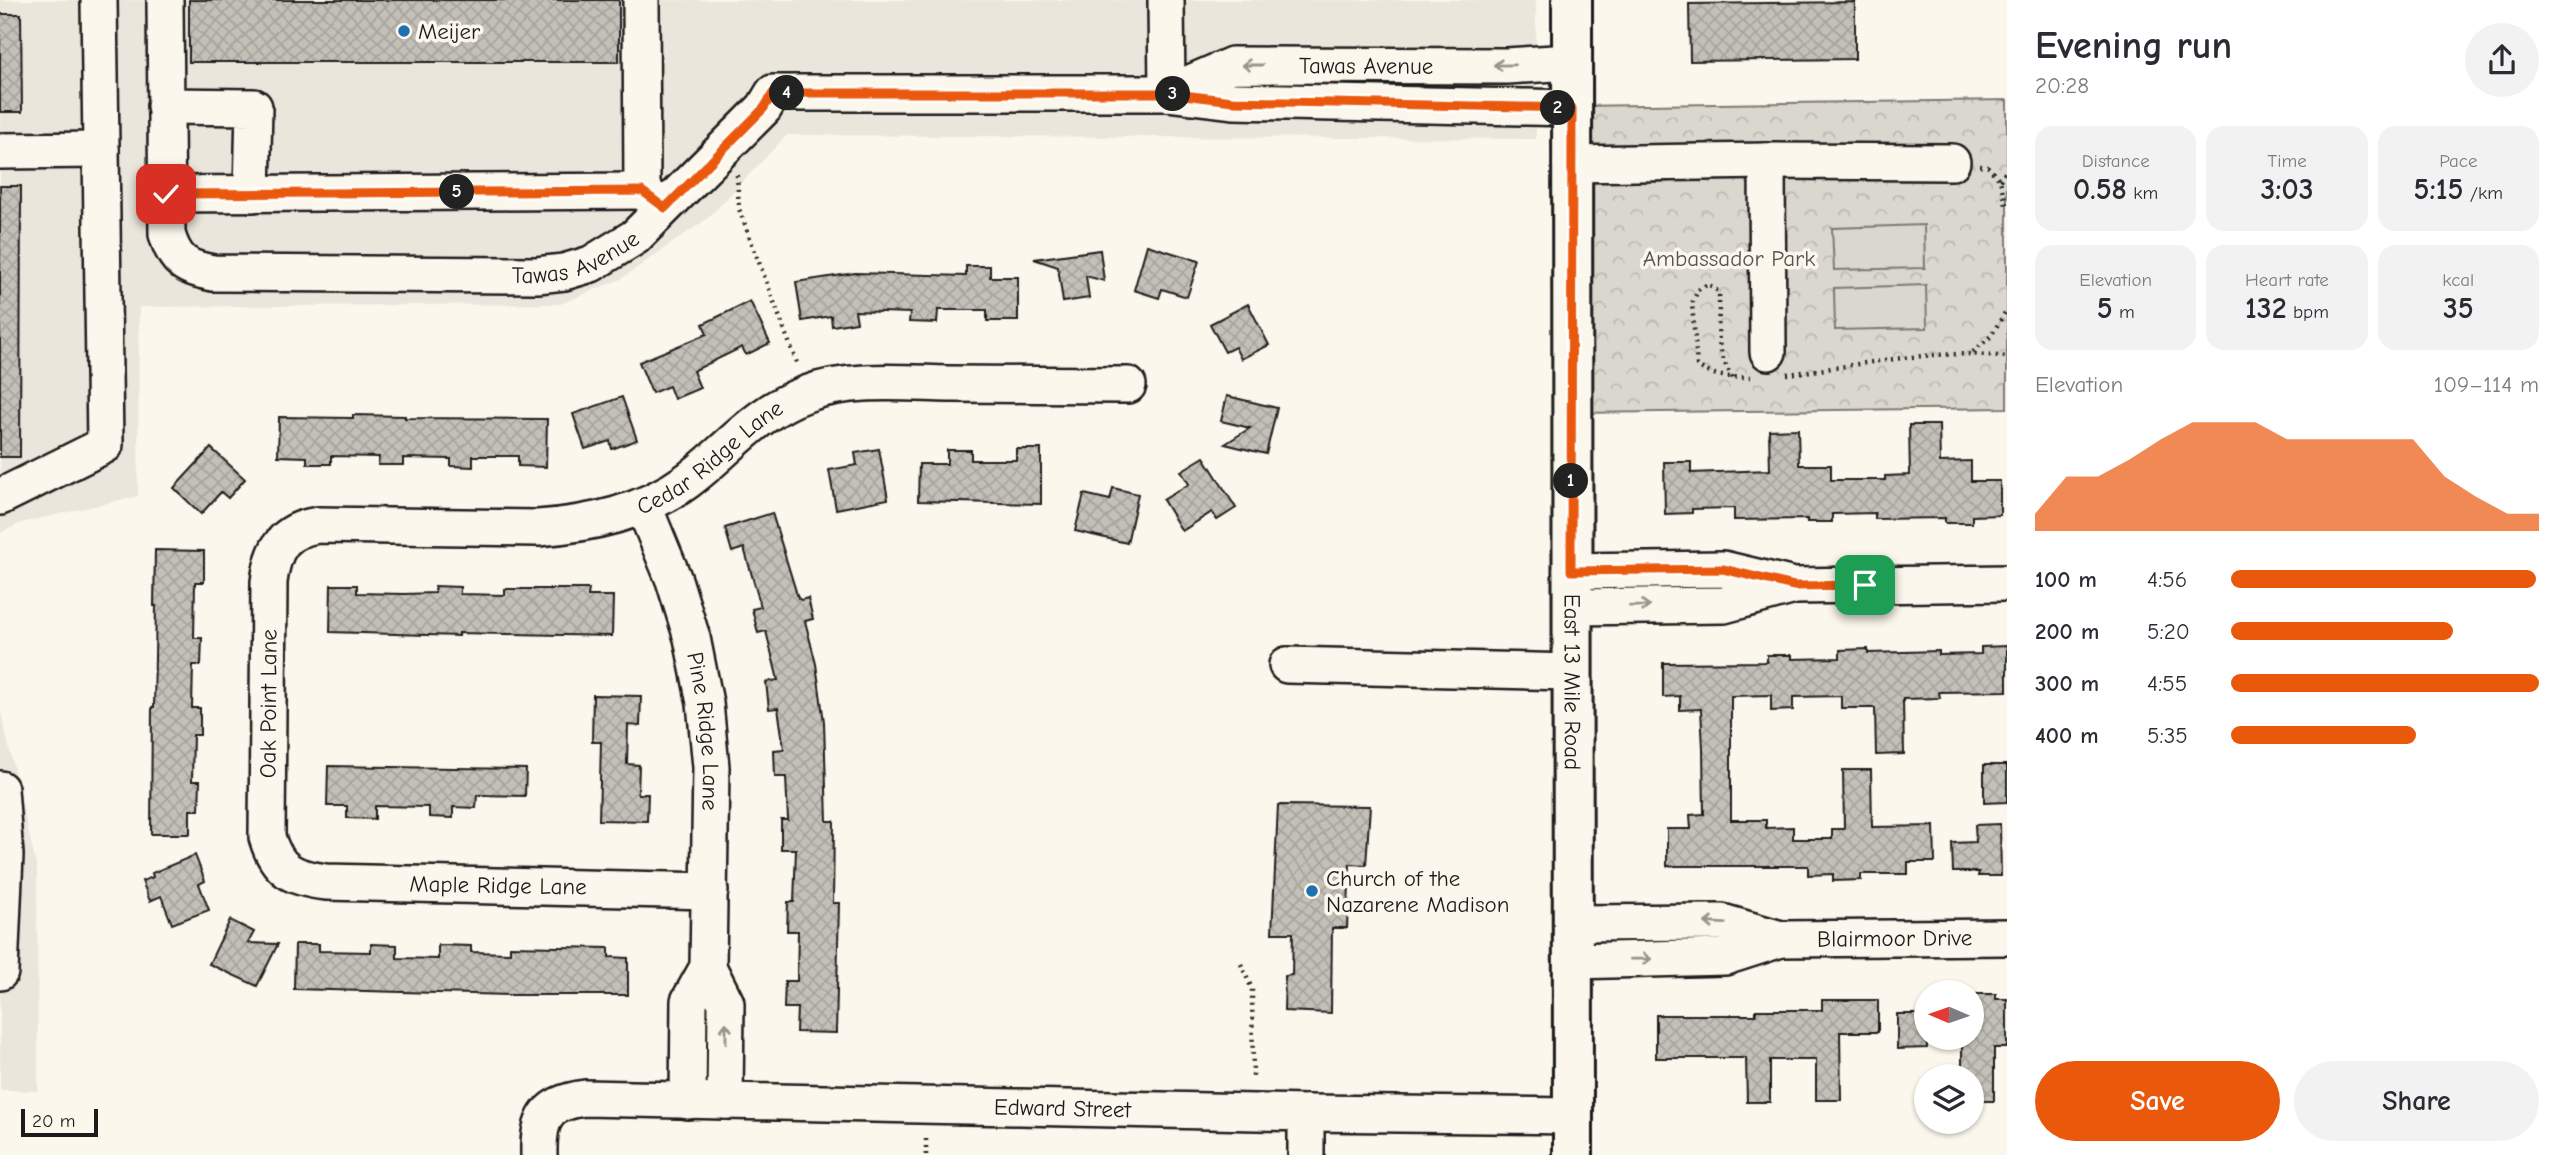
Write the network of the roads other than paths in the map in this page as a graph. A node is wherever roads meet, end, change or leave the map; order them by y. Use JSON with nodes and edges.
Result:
{"nodes":[{"id":1,"x":99,"y":0,"type":"edge"},
{"id":2,"x":165,"y":0,"type":"edge"},
{"id":3,"x":641,"y":0,"type":"edge"},
{"id":4,"x":1166,"y":0,"type":"edge"},
{"id":5,"x":1572,"y":0,"type":"edge"},
{"id":6,"x":1572,"y":62,"type":"junction"},
{"id":7,"x":1167,"y":93,"type":"junction"},
{"id":8,"x":165,"y":106,"type":"junction"},
{"id":9,"x":1572,"y":108,"type":"junction"},
{"id":10,"x":101,"y":150,"type":"junction"},
{"id":11,"x":0,"y":151,"type":"edge"},
{"id":12,"x":1767,"y":161,"type":"junction"},
{"id":13,"x":1952,"y":162,"type":"road end"},
{"id":14,"x":1571,"y":164,"type":"junction"},
{"id":15,"x":166,"y":194,"type":"junction"},
{"id":16,"x":252,"y":194,"type":"junction"},
{"id":17,"x":654,"y":199,"type":"junction"},
{"id":18,"x":1767,"y":368,"type":"road end"},
{"id":19,"x":1128,"y":385,"type":"dead end"},
{"id":20,"x":0,"y":497,"type":"edge"},
{"id":21,"x":644,"y":506,"type":"junction"},
{"id":22,"x":291,"y":534,"type":"joint"},
{"id":23,"x":2007,"y":583,"type":"edge"},
{"id":24,"x":1572,"y":589,"type":"junction"},
{"id":25,"x":1287,"y":665,"type":"dead end"},
{"id":26,"x":1572,"y":672,"type":"junction"},
{"id":27,"x":0,"y":789,"type":"edge"},
{"id":28,"x":287,"y":871,"type":"joint"},
{"id":29,"x":710,"y":891,"type":"junction"},
{"id":30,"x":1573,"y":923,"type":"junction"},
{"id":31,"x":2007,"y":937,"type":"edge"},
{"id":32,"x":1782,"y":939,"type":"junction"},
{"id":33,"x":1573,"y":961,"type":"junction"},
{"id":34,"x":708,"y":967,"type":"junction"},
{"id":35,"x":0,"y":972,"type":"edge"},
{"id":36,"x":688,"y":1101,"type":"junction"},
{"id":37,"x":725,"y":1101,"type":"junction"},
{"id":38,"x":1306,"y":1113,"type":"junction"},
{"id":39,"x":1573,"y":1116,"type":"junction"},
{"id":40,"x":539,"y":1155,"type":"edge"},
{"id":41,"x":1306,"y":1155,"type":"edge"},
{"id":42,"x":1573,"y":1155,"type":"edge"}],
"edges":[{"from":1,"to":10,"type":"street"},
{"from":2,"to":8,"type":"street","name":"Tawas Avenue"},
{"from":3,"to":17,"type":"street"},
{"from":4,"to":7,"type":"street"},
{"from":5,"to":6,"type":"main road","name":"East 13 Mile Road"},
{"from":6,"to":7,"type":"street","name":"Tawas Avenue","one_way":true},
{"from":6,"to":9,"type":"main road","name":"East 13 Mile Road"},
{"from":7,"to":9,"type":"street","name":"Tawas Avenue"},
{"from":7,"to":17,"type":"street","name":"Tawas Avenue"},
{"from":8,"to":15,"type":"street","name":"Tawas Avenue"},
{"from":8,"to":16,"type":"street"},
{"from":9,"to":14,"type":"main road","name":"East 13 Mile Road"},
{"from":10,"to":11,"type":"street"},
{"from":10,"to":20,"type":"street"},
{"from":12,"to":13,"type":"street"},
{"from":12,"to":14,"type":"street"},
{"from":12,"to":18,"type":"street"},
{"from":14,"to":24,"type":"main road","name":"East 13 Mile Road"},
{"from":15,"to":16,"type":"street"},
{"from":15,"to":17,"type":"street","name":"Tawas Avenue"},
{"from":16,"to":17,"type":"street"},
{"from":19,"to":21,"type":"street","name":"Cedar Ridge Lane"},
{"from":21,"to":22,"type":"street","name":"Cedar Ridge Lane"},
{"from":21,"to":29,"type":"street","name":"Pine Ridge Lane"},
{"from":22,"to":28,"type":"street","name":"Oak Point Lane"},
{"from":23,"to":24,"type":"street"},
{"from":24,"to":26,"type":"main road","name":"East 13 Mile Road"},
{"from":25,"to":26,"type":"street"},
{"from":26,"to":30,"type":"main road","name":"East 13 Mile Road"},
{"from":27,"to":35,"type":"street"},
{"from":28,"to":29,"type":"street","name":"Maple Ridge Lane"},
{"from":29,"to":34,"type":"street","name":"Pine Ridge Lane"},
{"from":32,"to":30,"type":"street","name":"Blairmoor Drive","one_way":true},
{"from":30,"to":33,"type":"main road","name":"East 13 Mile Road"},
{"from":31,"to":32,"type":"street","name":"Blairmoor Drive"},
{"from":33,"to":32,"type":"street","name":"Blairmoor Drive","one_way":true},
{"from":33,"to":39,"type":"main road","name":"East 13 Mile Road"},
{"from":34,"to":36,"type":"street","name":"Pine Ridge Lane"},
{"from":37,"to":34,"type":"street","name":"Pine Ridge Lane","one_way":true},
{"from":36,"to":37,"type":"street","name":"Edward Street"},
{"from":36,"to":40,"type":"street","name":"Edward Street"},
{"from":37,"to":38,"type":"street","name":"Edward Street"},
{"from":38,"to":39,"type":"street","name":"Edward Street"},
{"from":38,"to":41,"type":"street"},
{"from":39,"to":42,"type":"main road","name":"East 13 Mile Road"}]}
